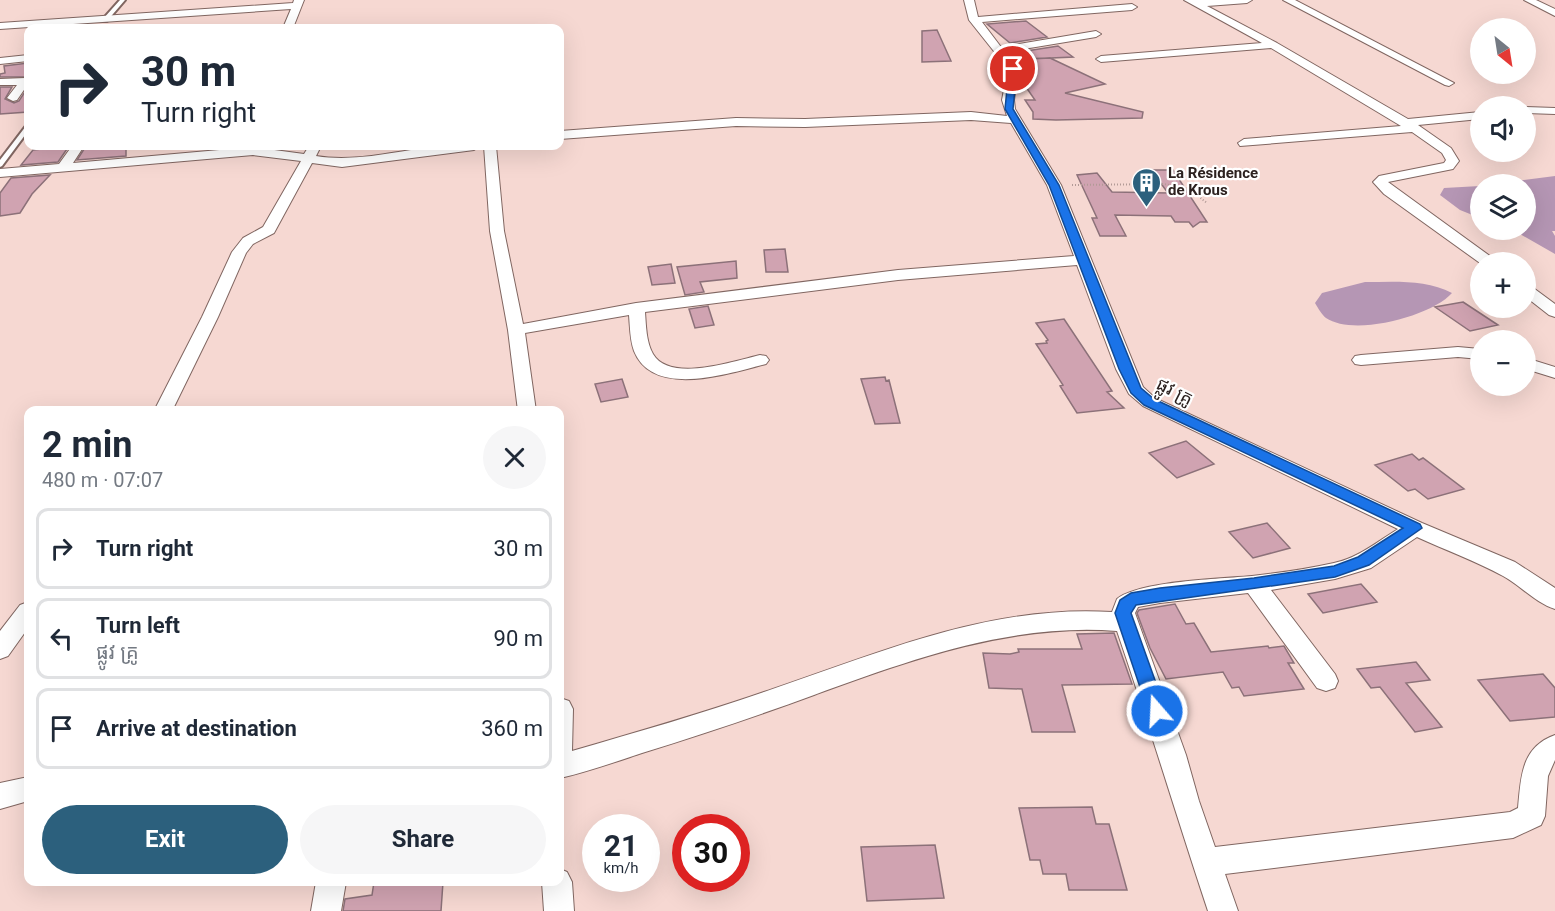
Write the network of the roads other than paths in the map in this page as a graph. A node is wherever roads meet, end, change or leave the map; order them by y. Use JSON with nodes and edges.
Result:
{"nodes":[{"id":1,"x":123,"y":0,"type":"edge"},
{"id":2,"x":969,"y":0,"type":"edge"},
{"id":3,"x":1247,"y":0,"type":"edge"},
{"id":4,"x":1288,"y":0,"type":"edge"},
{"id":5,"x":1529,"y":0,"type":"edge"},
{"id":6,"x":1193,"y":2,"type":"edge"},
{"id":7,"x":298,"y":3,"type":"edge"},
{"id":8,"x":1132,"y":7,"type":"dead end"},
{"id":9,"x":1555,"y":13,"type":"edge"},
{"id":10,"x":105,"y":20,"type":"junction"},
{"id":11,"x":974,"y":20,"type":"junction"},
{"id":12,"x":35,"y":24,"type":"edge"},
{"id":13,"x":290,"y":24,"type":"edge"},
{"id":14,"x":24,"y":25,"type":"edge"},
{"id":15,"x":0,"y":26,"type":"edge"},
{"id":16,"x":1096,"y":34,"type":"dead end"},
{"id":17,"x":1273,"y":45,"type":"junction"},
{"id":18,"x":999,"y":50,"type":"junction"},
{"id":19,"x":24,"y":58,"type":"edge"},
{"id":20,"x":1101,"y":59,"type":"dead end"},
{"id":21,"x":0,"y":61,"type":"edge"},
{"id":22,"x":24,"y":81,"type":"edge"},
{"id":23,"x":0,"y":82,"type":"edge"},
{"id":24,"x":24,"y":82,"type":"edge"},
{"id":25,"x":1449,"y":83,"type":"dead end"},
{"id":26,"x":24,"y":97,"type":"edge"},
{"id":27,"x":13,"y":98,"type":"junction"},
{"id":28,"x":0,"y":99,"type":"edge"},
{"id":29,"x":1536,"y":110,"type":"edge"},
{"id":30,"x":1555,"y":111,"type":"edge"},
{"id":31,"x":1470,"y":117,"type":"edge"},
{"id":32,"x":1015,"y":120,"type":"junction"},
{"id":33,"x":1410,"y":126,"type":"junction"},
{"id":34,"x":24,"y":132,"type":"edge"},
{"id":35,"x":564,"y":135,"type":"edge"},
{"id":36,"x":1244,"y":142,"type":"dead end"},
{"id":37,"x":75,"y":150,"type":"edge"},
{"id":38,"x":228,"y":150,"type":"edge"},
{"id":39,"x":252,"y":150,"type":"edge"},
{"id":40,"x":445,"y":150,"type":"edge"},
{"id":41,"x":490,"y":150,"type":"edge"},
{"id":42,"x":312,"y":152,"type":"edge"},
{"id":43,"x":0,"y":165,"type":"edge"},
{"id":44,"x":64,"y":166,"type":"junction"},
{"id":45,"x":0,"y":173,"type":"edge"},
{"id":46,"x":1475,"y":252,"type":"edge"},
{"id":47,"x":1085,"y":260,"type":"junction"},
{"id":48,"x":1536,"y":298,"type":"edge"},
{"id":49,"x":636,"y":308,"type":"junction"},
{"id":50,"x":1555,"y":312,"type":"edge"},
{"id":51,"x":516,"y":330,"type":"junction"},
{"id":52,"x":1470,"y":353,"type":"edge"},
{"id":53,"x":760,"y":360,"type":"dead end"},
{"id":54,"x":1362,"y":360,"type":"dead end"},
{"id":55,"x":1536,"y":366,"type":"edge"},
{"id":56,"x":1555,"y":372,"type":"edge"},
{"id":57,"x":166,"y":406,"type":"edge"},
{"id":58,"x":524,"y":406,"type":"edge"},
{"id":59,"x":1415,"y":528,"type":"junction"},
{"id":60,"x":1254,"y":584,"type":"junction"},
{"id":61,"x":1555,"y":600,"type":"edge"},
{"id":62,"x":24,"y":616,"type":"edge"},
{"id":63,"x":1126,"y":622,"type":"junction"},
{"id":64,"x":0,"y":649,"type":"edge"},
{"id":65,"x":1326,"y":681,"type":"dead end"},
{"id":66,"x":1555,"y":746,"type":"edge"},
{"id":67,"x":564,"y":749,"type":"edge"},
{"id":68,"x":24,"y":790,"type":"edge"},
{"id":69,"x":0,"y":796,"type":"edge"},
{"id":70,"x":1207,"y":862,"type":"junction"},
{"id":71,"x":330,"y":886,"type":"edge"},
{"id":72,"x":557,"y":886,"type":"edge"},
{"id":73,"x":326,"y":911,"type":"edge"},
{"id":74,"x":559,"y":911,"type":"edge"},
{"id":75,"x":1223,"y":911,"type":"edge"}],
"edges":[{"from":1,"to":10,"type":"lane"},
{"from":2,"to":11,"type":"street","name":"ផ្លូវ គ្រូ"},
{"from":3,"to":6,"type":"street"},
{"from":4,"to":25,"type":"street"},
{"from":5,"to":9,"type":"street"},
{"from":6,"to":17,"type":"street"},
{"from":7,"to":10,"type":"street"},
{"from":7,"to":13,"type":"street"},
{"from":8,"to":11,"type":"street"},
{"from":10,"to":12,"type":"street"},
{"from":11,"to":18,"type":"street","name":"ផ្លូវ គ្រូ"},
{"from":14,"to":15,"type":"street"},
{"from":16,"to":18,"type":"street"},
{"from":17,"to":20,"type":"street"},
{"from":17,"to":33,"type":"street"},
{"from":18,"to":32,"type":"street","name":"ផ្លូវ គ្រូ"},
{"from":19,"to":21,"type":"street"},
{"from":22,"to":23,"type":"street"},
{"from":24,"to":27,"type":"street"},
{"from":26,"to":27,"type":"street"},
{"from":27,"to":28,"type":"street"},
{"from":29,"to":30,"type":"street"},
{"from":31,"to":33,"type":"street"},
{"from":32,"to":35,"type":"street"},
{"from":32,"to":47,"type":"street","name":"ផ្លូវ គ្រូ"},
{"from":33,"to":36,"type":"street"},
{"from":33,"to":46,"type":"street"},
{"from":34,"to":43,"type":"lane"},
{"from":37,"to":44,"type":"street"},
{"from":38,"to":44,"type":"street"},
{"from":39,"to":42,"type":"street"},
{"from":40,"to":42,"type":"street"},
{"from":41,"to":51,"type":"street"},
{"from":42,"to":57,"type":"street"},
{"from":44,"to":45,"type":"street"},
{"from":47,"to":49,"type":"street"},
{"from":47,"to":59,"type":"street","name":"ផ្លូវ គ្រូ"},
{"from":48,"to":50,"type":"street"},
{"from":49,"to":51,"type":"street"},
{"from":49,"to":53,"type":"street"},
{"from":51,"to":58,"type":"street"},
{"from":52,"to":54,"type":"street"},
{"from":55,"to":56,"type":"street"},
{"from":59,"to":60,"type":"street"},
{"from":59,"to":61,"type":"street","name":"ផ្លូវ គ្រូ"},
{"from":60,"to":63,"type":"street"},
{"from":60,"to":65,"type":"street"},
{"from":62,"to":64,"type":"street"},
{"from":63,"to":67,"type":"street"},
{"from":63,"to":70,"type":"street"},
{"from":66,"to":70,"type":"street"},
{"from":68,"to":69,"type":"street"},
{"from":70,"to":75,"type":"street"},
{"from":71,"to":73,"type":"street"},
{"from":72,"to":74,"type":"street"}]}
